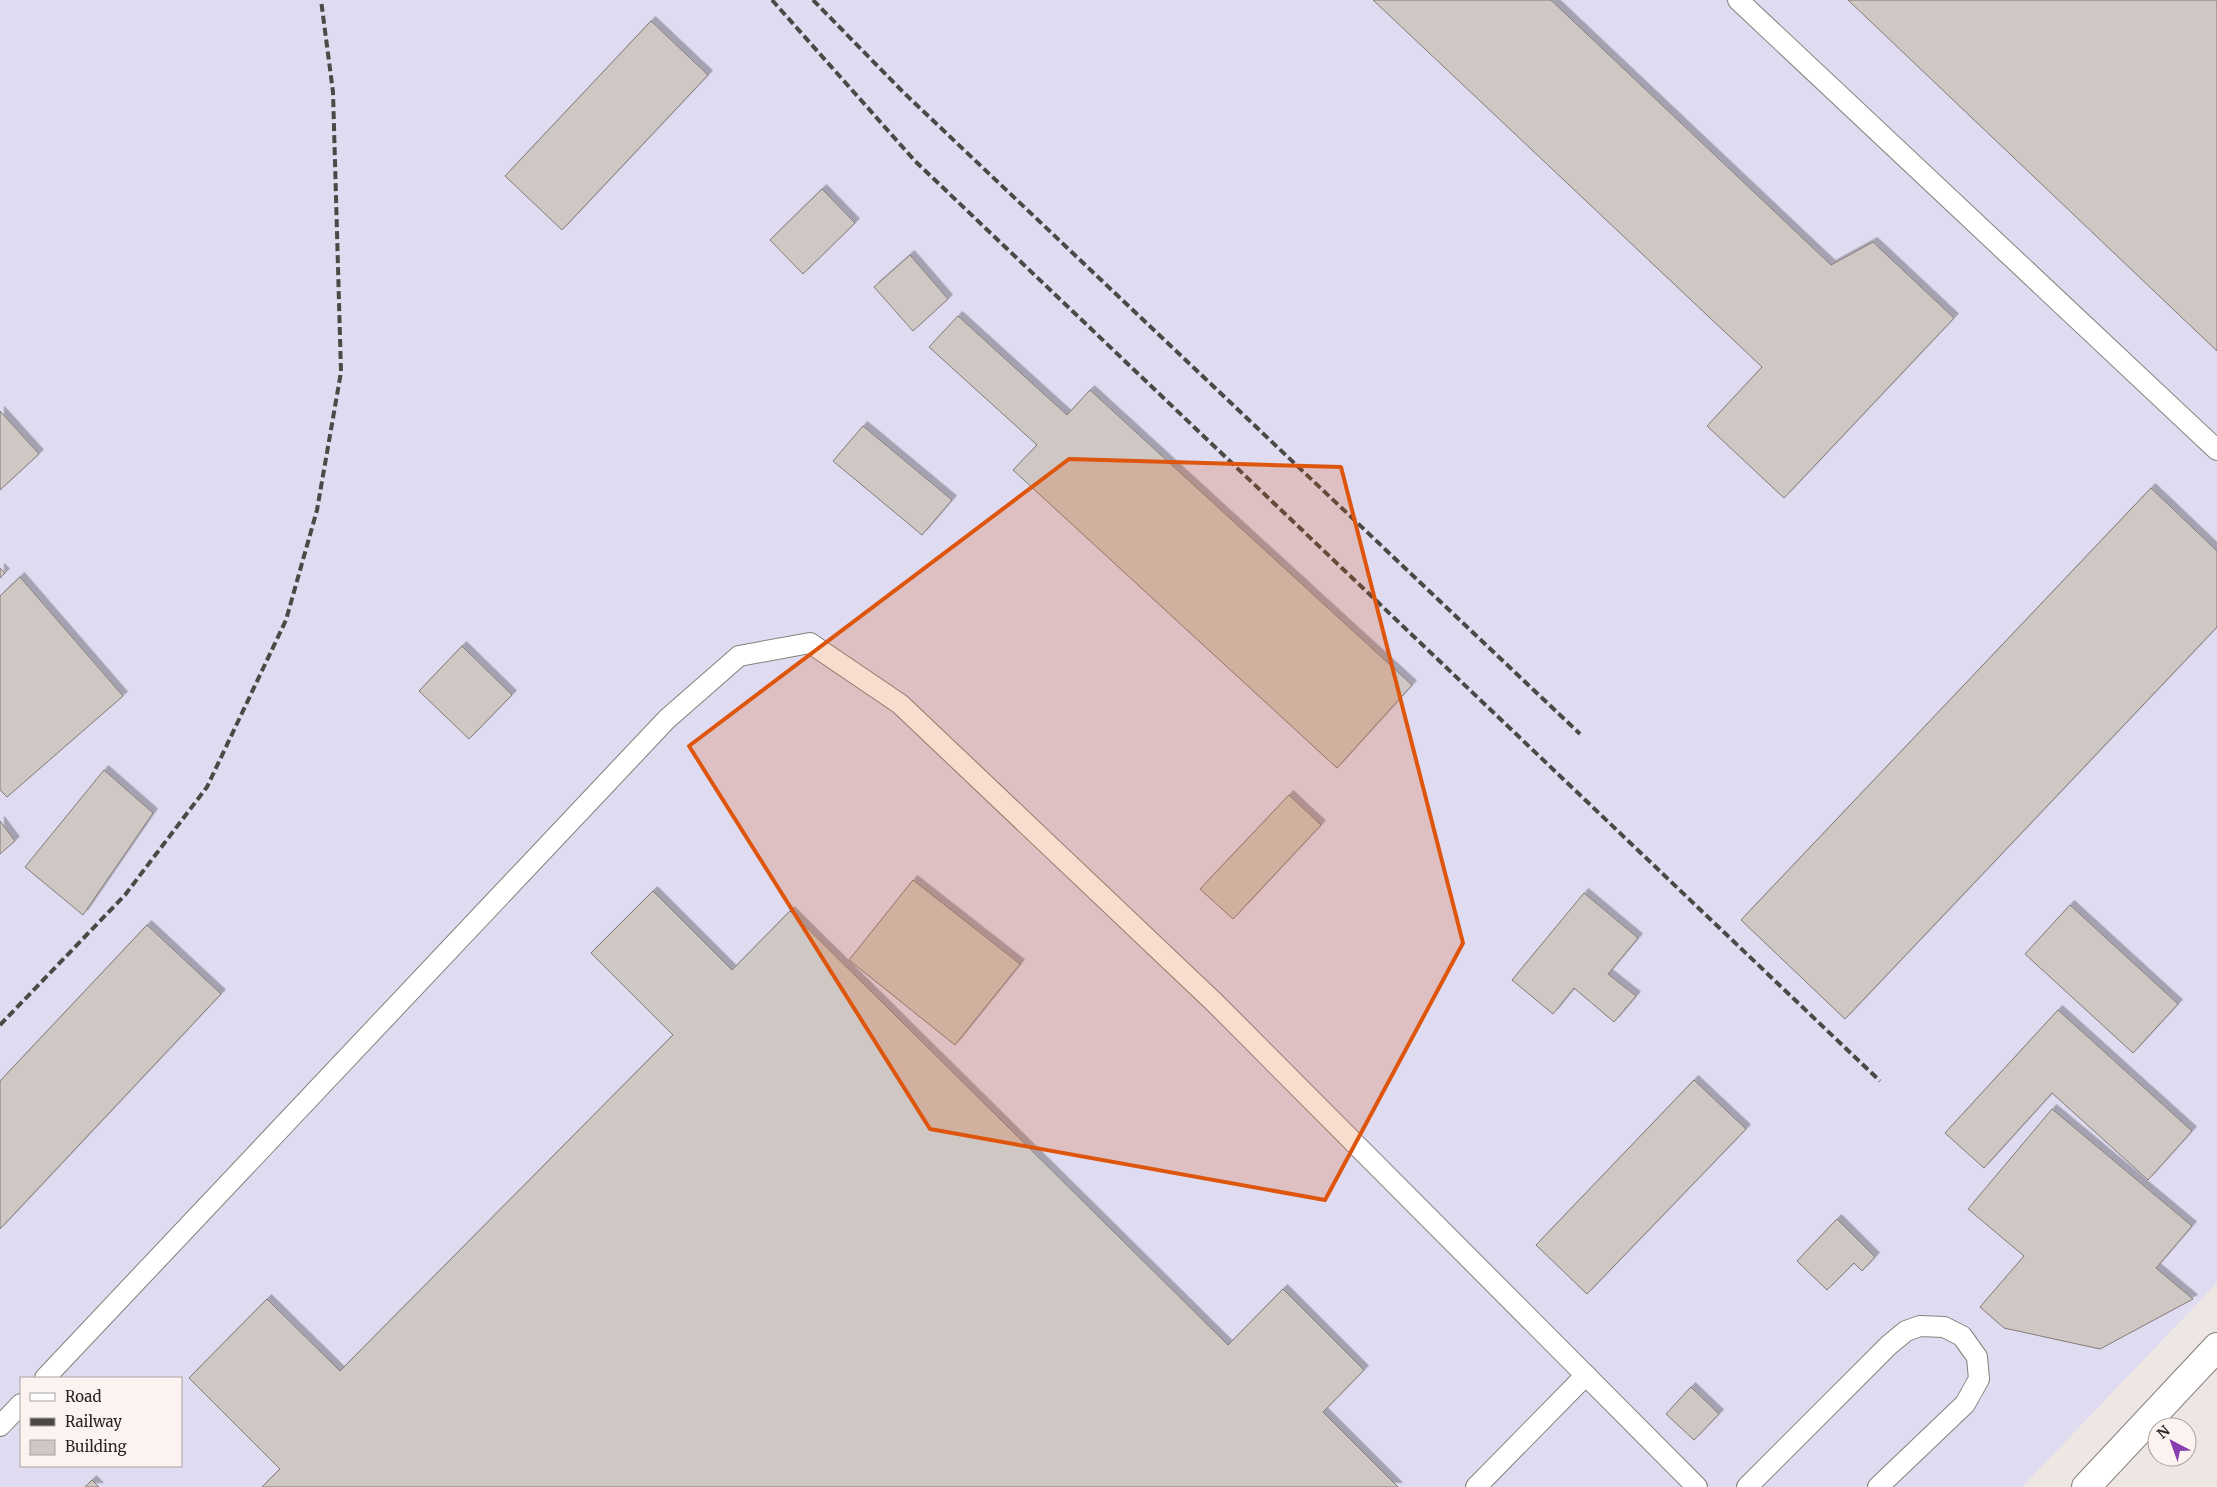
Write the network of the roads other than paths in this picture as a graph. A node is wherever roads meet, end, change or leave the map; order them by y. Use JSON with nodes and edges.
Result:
{"nodes":[{"id":1,"x":1738,"y":0,"type":"edge"},
{"id":2,"x":2217,"y":450,"type":"edge"},
{"id":3,"x":2217,"y":1347,"type":"edge"},
{"id":4,"x":1586,"y":1375,"type":"junction"},
{"id":5,"x":46,"y":1377,"type":"edge"},
{"id":6,"x":20,"y":1405,"type":"edge"},
{"id":7,"x":0,"y":1426,"type":"edge"},
{"id":8,"x":1476,"y":1487,"type":"edge"},
{"id":9,"x":1697,"y":1487,"type":"edge"},
{"id":10,"x":1747,"y":1487,"type":"edge"},
{"id":11,"x":1878,"y":1487,"type":"edge"},
{"id":12,"x":2086,"y":1487,"type":"edge"}],
"edges":[{"from":1,"to":2,"type":"lane"},
{"from":3,"to":12,"type":"main road"},
{"from":4,"to":5,"type":"lane"},
{"from":4,"to":8,"type":"lane"},
{"from":4,"to":9,"type":"lane"},
{"from":6,"to":7,"type":"lane"},
{"from":10,"to":11,"type":"lane"}]}
